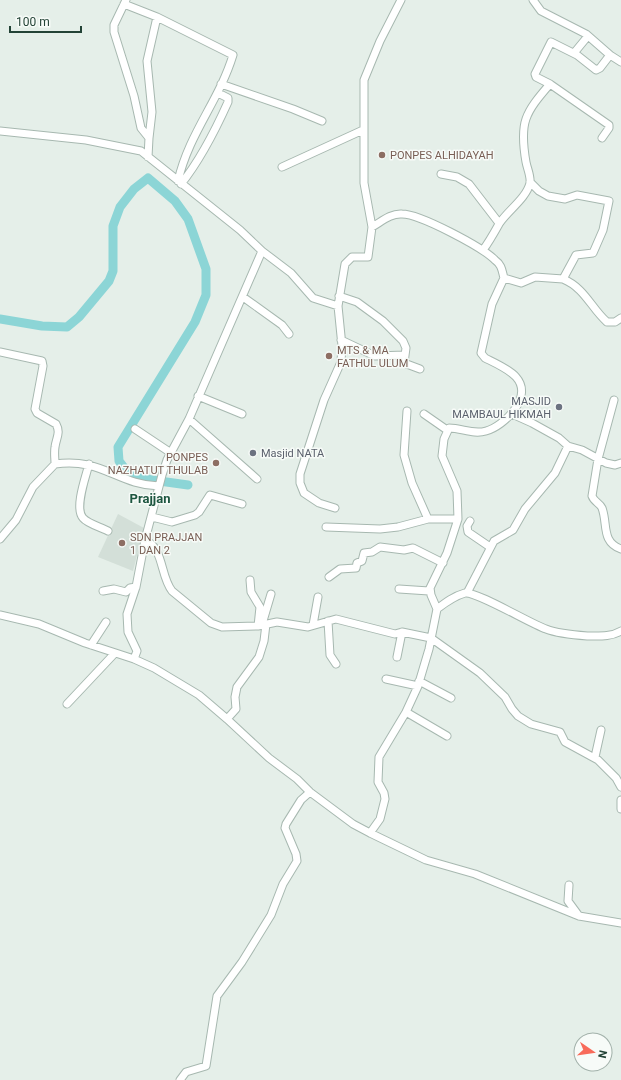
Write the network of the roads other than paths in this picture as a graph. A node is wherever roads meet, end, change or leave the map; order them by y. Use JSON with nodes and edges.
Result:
{"nodes":[{"id":1,"x":400,"y":0,"type":"edge"},
{"id":2,"x":533,"y":0,"type":"edge"},
{"id":3,"x":125,"y":2,"type":"edge"},
{"id":4,"x":157,"y":17,"type":"junction"},
{"id":5,"x":588,"y":36,"type":"junction"},
{"id":6,"x":574,"y":53,"type":"junction"},
{"id":7,"x":610,"y":55,"type":"junction"},
{"id":8,"x":621,"y":62,"type":"edge"},
{"id":9,"x":221,"y":84,"type":"junction"},
{"id":10,"x":550,"y":84,"type":"junction"},
{"id":11,"x":218,"y":93,"type":"junction"},
{"id":12,"x":322,"y":122,"type":"dead end"},
{"id":13,"x":363,"y":130,"type":"junction"},
{"id":14,"x":0,"y":131,"type":"edge"},
{"id":15,"x":149,"y":138,"type":"junction"},
{"id":16,"x":602,"y":138,"type":"dead end"},
{"id":17,"x":148,"y":157,"type":"junction"},
{"id":18,"x":282,"y":167,"type":"dead end"},
{"id":19,"x":441,"y":174,"type":"dead end"},
{"id":20,"x":179,"y":182,"type":"junction"},
{"id":21,"x":530,"y":182,"type":"junction"},
{"id":22,"x":499,"y":223,"type":"junction"},
{"id":23,"x":372,"y":227,"type":"junction"},
{"id":24,"x":483,"y":250,"type":"junction"},
{"id":25,"x":262,"y":251,"type":"junction"},
{"id":26,"x":504,"y":278,"type":"junction"},
{"id":27,"x":563,"y":279,"type":"junction"},
{"id":28,"x":339,"y":296,"type":"junction"},
{"id":29,"x":243,"y":297,"type":"junction"},
{"id":30,"x":338,"y":306,"type":"junction"},
{"id":31,"x":621,"y":318,"type":"edge"},
{"id":32,"x":290,"y":334,"type":"dead end"},
{"id":33,"x":341,"y":340,"type":"junction"},
{"id":34,"x":0,"y":352,"type":"edge"},
{"id":35,"x":405,"y":355,"type":"junction"},
{"id":36,"x":420,"y":369,"type":"dead end"},
{"id":37,"x":198,"y":396,"type":"junction"},
{"id":38,"x":614,"y":400,"type":"dead end"},
{"id":39,"x":407,"y":411,"type":"dead end"},
{"id":40,"x":242,"y":414,"type":"dead end"},
{"id":41,"x":424,"y":414,"type":"dead end"},
{"id":42,"x":512,"y":414,"type":"junction"},
{"id":43,"x":189,"y":419,"type":"junction"},
{"id":44,"x":135,"y":429,"type":"dead end"},
{"id":45,"x":447,"y":430,"type":"junction"},
{"id":46,"x":568,"y":446,"type":"junction"},
{"id":47,"x":171,"y":452,"type":"junction"},
{"id":48,"x":598,"y":459,"type":"junction"},
{"id":49,"x":621,"y":463,"type":"edge"},
{"id":50,"x":55,"y":464,"type":"junction"},
{"id":51,"x":89,"y":464,"type":"junction"},
{"id":52,"x":257,"y":480,"type":"dead end"},
{"id":53,"x":160,"y":485,"type":"junction"},
{"id":54,"x":242,"y":504,"type":"dead end"},
{"id":55,"x":335,"y":508,"type":"dead end"},
{"id":56,"x":152,"y":517,"type":"junction"},
{"id":57,"x":428,"y":519,"type":"junction"},
{"id":58,"x":458,"y":519,"type":"junction"},
{"id":59,"x":470,"y":520,"type":"dead end"},
{"id":60,"x":326,"y":527,"type":"dead end"},
{"id":61,"x":108,"y":531,"type":"dead end"},
{"id":62,"x":0,"y":539,"type":"edge"},
{"id":63,"x":145,"y":540,"type":"junction"},
{"id":64,"x":490,"y":547,"type":"junction"},
{"id":65,"x":621,"y":549,"type":"edge"},
{"id":66,"x":443,"y":563,"type":"junction"},
{"id":67,"x":329,"y":577,"type":"dead end"},
{"id":68,"x":250,"y":580,"type":"dead end"},
{"id":69,"x":136,"y":588,"type":"junction"},
{"id":70,"x":399,"y":589,"type":"dead end"},
{"id":71,"x":103,"y":591,"type":"dead end"},
{"id":72,"x":429,"y":591,"type":"junction"},
{"id":73,"x":467,"y":593,"type":"junction"},
{"id":74,"x":272,"y":594,"type":"dead end"},
{"id":75,"x":318,"y":597,"type":"dead end"},
{"id":76,"x":436,"y":609,"type":"junction"},
{"id":77,"x":0,"y":615,"type":"edge"},
{"id":78,"x":328,"y":621,"type":"junction"},
{"id":79,"x":106,"y":622,"type":"dead end"},
{"id":80,"x":262,"y":625,"type":"junction"},
{"id":81,"x":313,"y":625,"type":"junction"},
{"id":82,"x":402,"y":632,"type":"junction"},
{"id":83,"x":620,"y":634,"type":"edge"},
{"id":84,"x":431,"y":638,"type":"junction"},
{"id":85,"x":92,"y":645,"type":"junction"},
{"id":86,"x":115,"y":653,"type":"junction"},
{"id":87,"x":397,"y":658,"type":"dead end"},
{"id":88,"x":134,"y":659,"type":"junction"},
{"id":89,"x":336,"y":664,"type":"dead end"},
{"id":90,"x":386,"y":679,"type":"dead end"},
{"id":91,"x":418,"y":684,"type":"junction"},
{"id":92,"x":451,"y":698,"type":"dead end"},
{"id":93,"x":68,"y":704,"type":"dead end"},
{"id":94,"x":406,"y":712,"type":"junction"},
{"id":95,"x":227,"y":719,"type":"junction"},
{"id":96,"x":601,"y":730,"type":"dead end"},
{"id":97,"x":447,"y":736,"type":"dead end"},
{"id":98,"x":595,"y":757,"type":"junction"},
{"id":99,"x":621,"y":787,"type":"edge"},
{"id":100,"x":310,"y":792,"type":"junction"},
{"id":101,"x":621,"y":800,"type":"edge"},
{"id":102,"x":621,"y":809,"type":"edge"},
{"id":103,"x":370,"y":833,"type":"junction"},
{"id":104,"x":569,"y":885,"type":"dead end"},
{"id":105,"x":579,"y":916,"type":"junction"},
{"id":106,"x":621,"y":923,"type":"edge"},
{"id":107,"x":180,"y":1080,"type":"edge"}],
"edges":[{"from":1,"to":13,"type":"street"},
{"from":2,"to":5,"type":"street"},
{"from":3,"to":4,"type":"street"},
{"from":3,"to":15,"type":"street"},
{"from":4,"to":9,"type":"street"},
{"from":4,"to":15,"type":"street"},
{"from":5,"to":6,"type":"street"},
{"from":5,"to":7,"type":"street"},
{"from":6,"to":7,"type":"street"},
{"from":6,"to":10,"type":"street"},
{"from":7,"to":8,"type":"street"},
{"from":9,"to":11,"type":"street"},
{"from":9,"to":12,"type":"street"},
{"from":10,"to":16,"type":"street"},
{"from":10,"to":21,"type":"street"},
{"from":11,"to":20,"type":"street"},
{"from":11,"to":20,"type":"street"},
{"from":13,"to":18,"type":"street"},
{"from":13,"to":23,"type":"street"},
{"from":14,"to":17,"type":"street"},
{"from":15,"to":17,"type":"street"},
{"from":17,"to":20,"type":"street"},
{"from":19,"to":22,"type":"street"},
{"from":20,"to":25,"type":"street"},
{"from":21,"to":22,"type":"street"},
{"from":21,"to":27,"type":"street"},
{"from":22,"to":24,"type":"street"},
{"from":23,"to":24,"type":"street"},
{"from":23,"to":28,"type":"street"},
{"from":24,"to":26,"type":"street"},
{"from":25,"to":29,"type":"street"},
{"from":25,"to":30,"type":"street"},
{"from":26,"to":27,"type":"street"},
{"from":26,"to":42,"type":"street"},
{"from":27,"to":31,"type":"street"},
{"from":28,"to":30,"type":"street"},
{"from":28,"to":35,"type":"street"},
{"from":29,"to":32,"type":"street"},
{"from":29,"to":37,"type":"street"},
{"from":30,"to":33,"type":"street"},
{"from":33,"to":35,"type":"street"},
{"from":33,"to":55,"type":"street"},
{"from":34,"to":50,"type":"street"},
{"from":35,"to":36,"type":"street"},
{"from":37,"to":40,"type":"street"},
{"from":37,"to":43,"type":"street"},
{"from":38,"to":48,"type":"street"},
{"from":39,"to":57,"type":"street"},
{"from":41,"to":45,"type":"street"},
{"from":42,"to":45,"type":"street"},
{"from":42,"to":46,"type":"street"},
{"from":43,"to":47,"type":"street"},
{"from":43,"to":52,"type":"street"},
{"from":44,"to":47,"type":"street"},
{"from":45,"to":58,"type":"street"},
{"from":46,"to":48,"type":"street"},
{"from":46,"to":64,"type":"street"},
{"from":47,"to":53,"type":"street"},
{"from":48,"to":49,"type":"street"},
{"from":48,"to":65,"type":"street"},
{"from":50,"to":51,"type":"street"},
{"from":50,"to":62,"type":"street"},
{"from":51,"to":53,"type":"street"},
{"from":51,"to":61,"type":"street"},
{"from":53,"to":56,"type":"street"},
{"from":54,"to":56,"type":"street"},
{"from":56,"to":63,"type":"street"},
{"from":57,"to":58,"type":"street"},
{"from":57,"to":60,"type":"street"},
{"from":58,"to":66,"type":"street"},
{"from":59,"to":64,"type":"street"},
{"from":63,"to":69,"type":"street"},
{"from":63,"to":80,"type":"street"},
{"from":64,"to":73,"type":"street"},
{"from":66,"to":67,"type":"street"},
{"from":66,"to":72,"type":"street"},
{"from":68,"to":80,"type":"street"},
{"from":69,"to":71,"type":"street"},
{"from":69,"to":88,"type":"street"},
{"from":70,"to":72,"type":"street"},
{"from":72,"to":76,"type":"street"},
{"from":73,"to":76,"type":"street"},
{"from":73,"to":83,"type":"street"},
{"from":74,"to":80,"type":"street"},
{"from":75,"to":81,"type":"street"},
{"from":76,"to":84,"type":"street"},
{"from":77,"to":85,"type":"street"},
{"from":78,"to":81,"type":"street"},
{"from":78,"to":82,"type":"street"},
{"from":78,"to":89,"type":"street"},
{"from":79,"to":85,"type":"street"},
{"from":80,"to":81,"type":"street"},
{"from":80,"to":95,"type":"street"},
{"from":82,"to":84,"type":"street"},
{"from":82,"to":87,"type":"street"},
{"from":84,"to":91,"type":"street"},
{"from":84,"to":98,"type":"street"},
{"from":85,"to":86,"type":"street"},
{"from":86,"to":88,"type":"street"},
{"from":86,"to":93,"type":"street"},
{"from":88,"to":95,"type":"street"},
{"from":90,"to":91,"type":"street"},
{"from":91,"to":92,"type":"street"},
{"from":91,"to":94,"type":"street"},
{"from":94,"to":97,"type":"street"},
{"from":94,"to":103,"type":"street"},
{"from":95,"to":100,"type":"street"},
{"from":96,"to":98,"type":"street"},
{"from":98,"to":99,"type":"street"},
{"from":100,"to":103,"type":"street"},
{"from":100,"to":107,"type":"street"},
{"from":101,"to":102,"type":"street"},
{"from":103,"to":105,"type":"street"},
{"from":104,"to":105,"type":"street"},
{"from":105,"to":106,"type":"street"}]}
